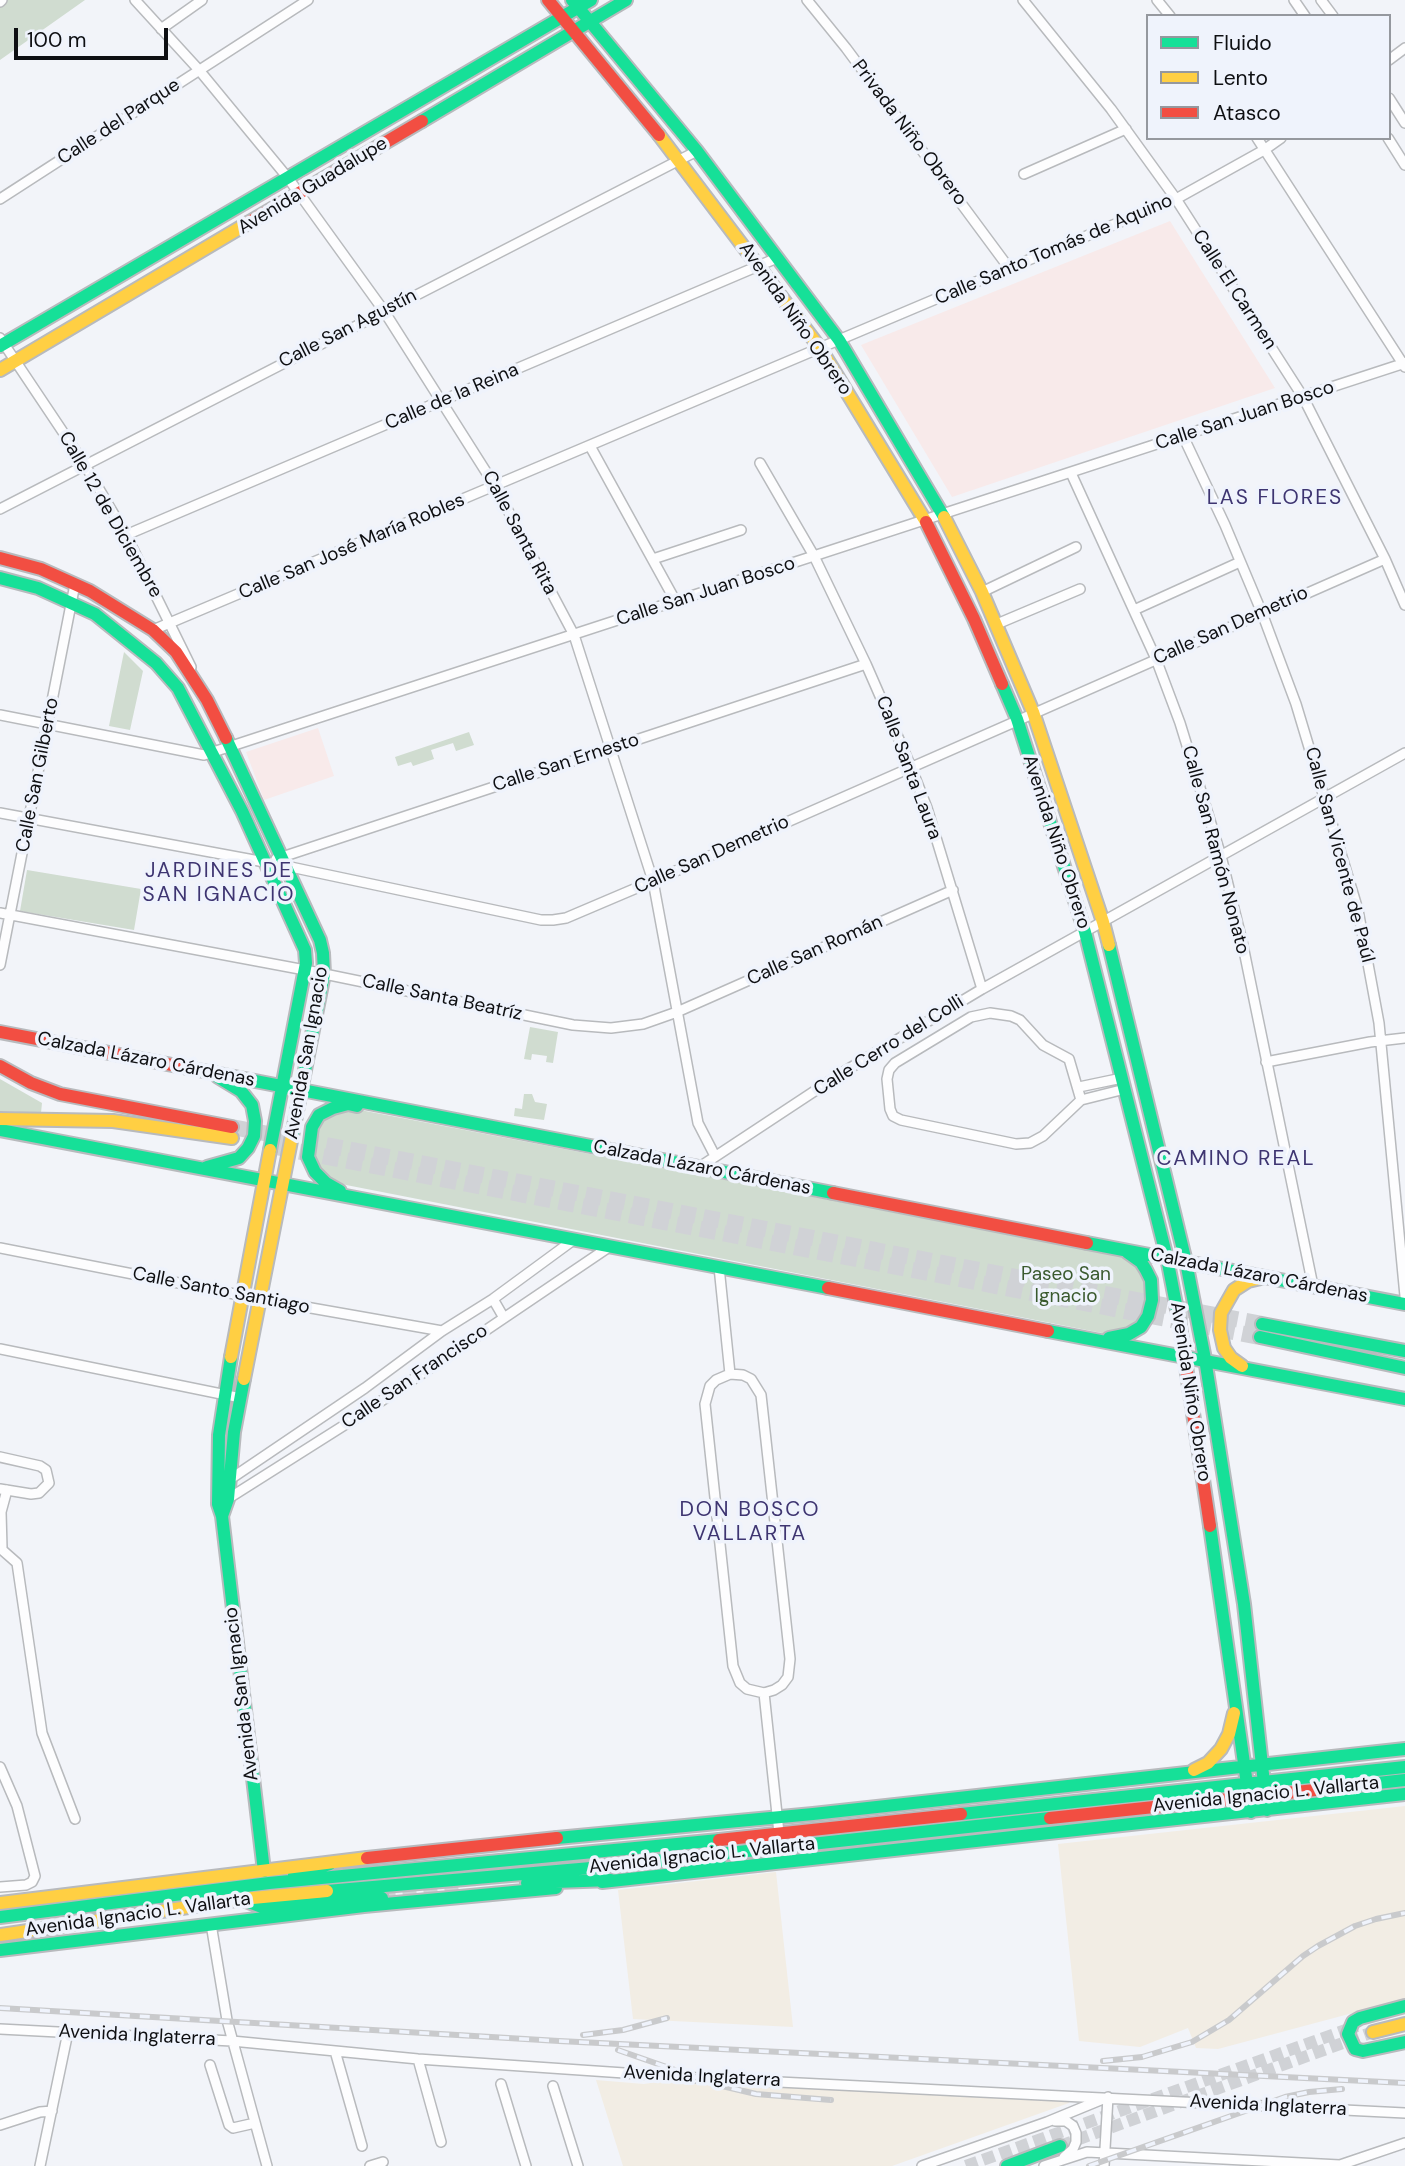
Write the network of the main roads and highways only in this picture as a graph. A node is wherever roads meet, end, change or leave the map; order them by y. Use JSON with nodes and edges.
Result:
{"nodes":[{"id":1,"x":548,"y":0,"type":"edge"},
{"id":2,"x":592,"y":0,"type":"edge"},
{"id":3,"x":626,"y":0,"type":"edge"},
{"id":4,"x":575,"y":4,"type":"edge"},
{"id":5,"x":563,"y":17,"type":"junction"},
{"id":6,"x":590,"y":21,"type":"junction"},
{"id":7,"x":574,"y":30,"type":"junction"},
{"id":8,"x":1,"y":342,"type":"edge"},
{"id":9,"x":0,"y":370,"type":"edge"},
{"id":10,"x":0,"y":558,"type":"edge"},
{"id":11,"x":0,"y":578,"type":"edge"},
{"id":12,"x":0,"y":1032,"type":"edge"},
{"id":13,"x":0,"y":1066,"type":"edge"},
{"id":14,"x":211,"y":1072,"type":"junction"},
{"id":15,"x":282,"y":1086,"type":"junction"},
{"id":16,"x":300,"y":1089,"type":"junction"},
{"id":17,"x":419,"y":1112,"type":"junction"},
{"id":18,"x":0,"y":1119,"type":"edge"},
{"id":19,"x":0,"y":1130,"type":"edge"},
{"id":20,"x":200,"y":1168,"type":"junction"},
{"id":21,"x":264,"y":1180,"type":"junction"},
{"id":22,"x":283,"y":1184,"type":"junction"},
{"id":23,"x":350,"y":1197,"type":"junction"},
{"id":24,"x":1124,"y":1250,"type":"junction"},
{"id":25,"x":1167,"y":1258,"type":"junction"},
{"id":26,"x":1186,"y":1262,"type":"junction"},
{"id":27,"x":1265,"y":1277,"type":"junction"},
{"id":28,"x":1405,"y":1304,"type":"edge"},
{"id":29,"x":1262,"y":1324,"type":"tunnel mouth"},
{"id":30,"x":1260,"y":1337,"type":"tunnel mouth"},
{"id":31,"x":1102,"y":1339,"type":"junction"},
{"id":32,"x":1405,"y":1351,"type":"edge"},
{"id":33,"x":1186,"y":1356,"type":"junction"},
{"id":34,"x":1205,"y":1359,"type":"junction"},
{"id":35,"x":1243,"y":1367,"type":"junction"},
{"id":36,"x":1405,"y":1368,"type":"edge"},
{"id":37,"x":1405,"y":1399,"type":"edge"},
{"id":38,"x":222,"y":1506,"type":"junction"},
{"id":39,"x":1236,"y":1706,"type":"junction"},
{"id":40,"x":1405,"y":1749,"type":"edge"},
{"id":41,"x":1262,"y":1765,"type":"junction"},
{"id":42,"x":1245,"y":1767,"type":"junction"},
{"id":43,"x":1405,"y":1767,"type":"edge"},
{"id":44,"x":1190,"y":1773,"type":"junction"},
{"id":45,"x":1405,"y":1780,"type":"edge"},
{"id":46,"x":1264,"y":1781,"type":"junction"},
{"id":47,"x":1247,"y":1783,"type":"junction"},
{"id":48,"x":1405,"y":1794,"type":"edge"},
{"id":49,"x":1266,"y":1796,"type":"junction"},
{"id":50,"x":1249,"y":1798,"type":"junction"},
{"id":51,"x":1267,"y":1810,"type":"junction"},
{"id":52,"x":1251,"y":1812,"type":"junction"},
{"id":53,"x":735,"y":1852,"type":"junction"},
{"id":54,"x":692,"y":1871,"type":"junction"},
{"id":55,"x":267,"y":1877,"type":"junction"},
{"id":56,"x":611,"y":1880,"type":"junction"},
{"id":57,"x":463,"y":1887,"type":"tunnel mouth"},
{"id":58,"x":382,"y":1898,"type":"tunnel mouth"},
{"id":59,"x":242,"y":1899,"type":"junction"},
{"id":60,"x":0,"y":1903,"type":"edge"},
{"id":61,"x":0,"y":1917,"type":"edge"},
{"id":62,"x":0,"y":1935,"type":"edge"},
{"id":63,"x":0,"y":1950,"type":"edge"},
{"id":64,"x":1405,"y":2006,"type":"edge"},
{"id":65,"x":1405,"y":2012,"type":"edge"},
{"id":66,"x":1405,"y":2024,"type":"edge"},
{"id":67,"x":1405,"y":2042,"type":"edge"},
{"id":68,"x":1060,"y":2147,"type":"tunnel mouth"},
{"id":69,"x":1007,"y":2166,"type":"edge"}],
"edges":[{"from":1,"to":5,"type":"main road","name":"Avenida Niño Obrero"},
{"from":2,"to":4,"type":"main road","name":"Avenida Guadalupe"},
{"from":3,"to":6,"type":"main road","name":"Avenida Guadalupe"},
{"from":4,"to":5,"type":"main road","name":"Avenida Guadalupe"},
{"from":4,"to":6,"type":"main road","name":"Avenida Niño Obrero"},
{"from":5,"to":7,"type":"main road","name":"Avenida Niño Obrero"},
{"from":5,"to":8,"type":"main road","name":"Avenida Guadalupe"},
{"from":6,"to":7,"type":"main road","name":"Avenida Guadalupe"},
{"from":6,"to":26,"type":"main road","name":"Avenida Niño Obrero"},
{"from":7,"to":9,"type":"main road","name":"Avenida Guadalupe"},
{"from":7,"to":25,"type":"main road","name":"Avenida Niño Obrero"},
{"from":10,"to":16,"type":"main road","name":"Avenida San Ignacio"},
{"from":11,"to":15,"type":"main road","name":"Avenida San Ignacio"},
{"from":12,"to":14,"type":"main road","name":"Calzada Lázaro Cárdenas"},
{"from":13,"to":18,"type":"main road"},
{"from":14,"to":15,"type":"main road","name":"Calzada Lázaro Cárdenas"},
{"from":14,"to":20,"type":"main road"},
{"from":15,"to":16,"type":"main road","name":"Calzada Lázaro Cárdenas"},
{"from":15,"to":21,"type":"main road","name":"Avenida San Ignacio"},
{"from":16,"to":17,"type":"main road","name":"Calzada Lázaro Cárdenas"},
{"from":16,"to":22,"type":"main road","name":"Avenida San Ignacio"},
{"from":17,"to":23,"type":"main road"},
{"from":17,"to":24,"type":"main road","name":"Calzada Lázaro Cárdenas"},
{"from":19,"to":20,"type":"main road"},
{"from":20,"to":21,"type":"main road"},
{"from":21,"to":22,"type":"main road"},
{"from":21,"to":38,"type":"main road","name":"Avenida San Ignacio"},
{"from":22,"to":23,"type":"main road"},
{"from":22,"to":38,"type":"main road","name":"Avenida San Ignacio"},
{"from":23,"to":31,"type":"main road"},
{"from":24,"to":25,"type":"main road","name":"Calzada Lázaro Cárdenas"},
{"from":24,"to":31,"type":"main road"},
{"from":25,"to":26,"type":"main road","name":"Calzada Lázaro Cárdenas"},
{"from":25,"to":33,"type":"main road","name":"Avenida Niño Obrero"},
{"from":26,"to":27,"type":"main road","name":"Calzada Lázaro Cárdenas"},
{"from":26,"to":34,"type":"main road","name":"Avenida Niño Obrero"},
{"from":27,"to":28,"type":"main road","name":"Calzada Lázaro Cárdenas"},
{"from":27,"to":35,"type":"main road"},
{"from":29,"to":32,"type":"main road"},
{"from":30,"to":36,"type":"main road"},
{"from":31,"to":33,"type":"main road"},
{"from":33,"to":34,"type":"main road"},
{"from":33,"to":39,"type":"main road","name":"Avenida Niño Obrero"},
{"from":34,"to":35,"type":"main road"},
{"from":34,"to":41,"type":"main road","name":"Avenida Niño Obrero"},
{"from":35,"to":37,"type":"main road"},
{"from":38,"to":55,"type":"main road","name":"Avenida San Ignacio"},
{"from":39,"to":42,"type":"main road","name":"Avenida Niño Obrero"},
{"from":39,"to":44,"type":"main road"},
{"from":40,"to":41,"type":"main road","name":"Avenida Ignacio L. Vallarta"},
{"from":41,"to":42,"type":"main road","name":"Avenida Ignacio L. Vallarta"},
{"from":41,"to":46,"type":"main road","name":"Avenida Niño Obrero"},
{"from":42,"to":44,"type":"main road","name":"Avenida Ignacio L. Vallarta"},
{"from":42,"to":47,"type":"main road","name":"Avenida Niño Obrero"},
{"from":43,"to":46,"type":"main road","name":"Avenida Ignacio L. Vallarta"},
{"from":44,"to":55,"type":"main road","name":"Avenida Ignacio L. Vallarta"},
{"from":45,"to":49,"type":"main road","name":"Avenida Ignacio L. Vallarta"},
{"from":46,"to":47,"type":"main road","name":"Avenida Ignacio L. Vallarta"},
{"from":46,"to":49,"type":"main road","name":"Avenida Niño Obrero"},
{"from":47,"to":50,"type":"main road","name":"Avenida Niño Obrero"},
{"from":47,"to":55,"type":"main road","name":"Avenida Ignacio L. Vallarta"},
{"from":48,"to":51,"type":"main road","name":"Avenida Ignacio L. Vallarta"},
{"from":49,"to":50,"type":"main road","name":"Avenida Ignacio L. Vallarta"},
{"from":49,"to":51,"type":"main road","name":"Avenida Niño Obrero"},
{"from":50,"to":52,"type":"main road","name":"Avenida Niño Obrero"},
{"from":50,"to":53,"type":"main road","name":"Avenida Ignacio L. Vallarta"},
{"from":51,"to":52,"type":"main road","name":"Avenida Ignacio L. Vallarta"},
{"from":52,"to":54,"type":"main road","name":"Avenida Ignacio L. Vallarta"},
{"from":53,"to":54,"type":"main road"},
{"from":53,"to":59,"type":"main road","name":"Avenida Ignacio L. Vallarta"},
{"from":54,"to":56,"type":"main road","name":"Avenida Ignacio L. Vallarta"},
{"from":55,"to":60,"type":"main road","name":"Avenida Ignacio L. Vallarta"},
{"from":55,"to":61,"type":"main road","name":"Avenida Ignacio L. Vallarta"},
{"from":56,"to":57,"type":"main road"},
{"from":56,"to":63,"type":"main road","name":"Avenida Ignacio L. Vallarta"},
{"from":58,"to":59,"type":"main road"},
{"from":59,"to":62,"type":"main road","name":"Avenida Ignacio L. Vallarta"},
{"from":64,"to":67,"type":"main road"},
{"from":65,"to":66,"type":"main road"},
{"from":68,"to":69,"type":"main road"}]}
